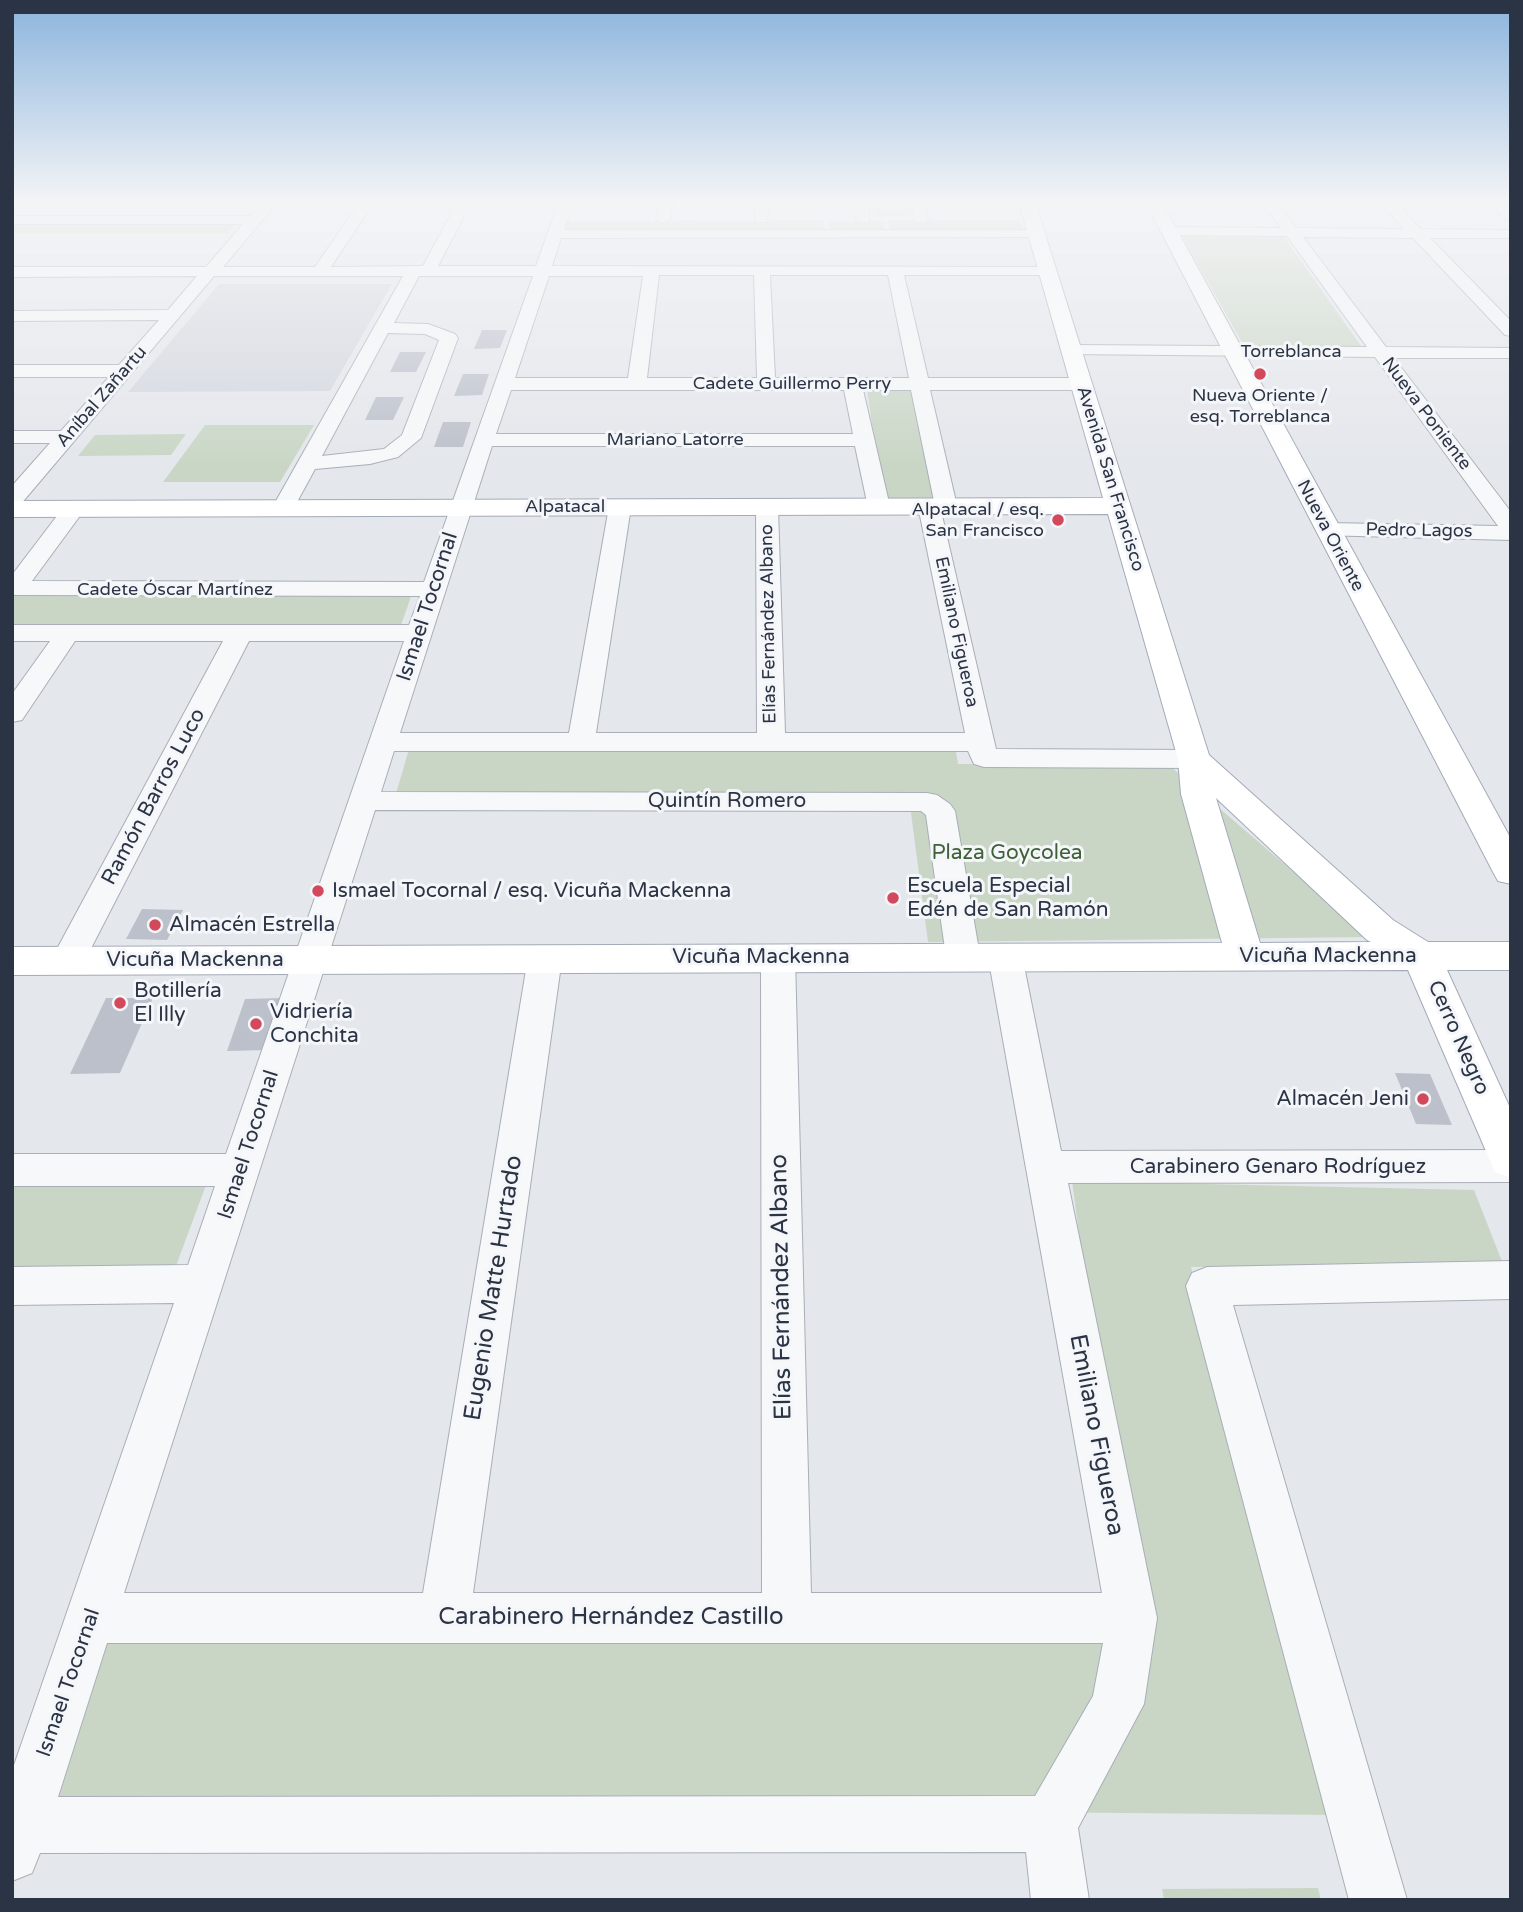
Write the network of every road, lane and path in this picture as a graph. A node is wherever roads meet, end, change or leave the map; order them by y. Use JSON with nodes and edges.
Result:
{"nodes":[{"id":1,"x":191,"y":288,"type":"edge"},
{"id":2,"x":409,"y":288,"type":"edge"},
{"id":3,"x":537,"y":288,"type":"edge"},
{"id":4,"x":650,"y":288,"type":"edge"},
{"id":5,"x":763,"y":288,"type":"edge"},
{"id":6,"x":899,"y":288,"type":"edge"},
{"id":7,"x":1052,"y":288,"type":"edge"},
{"id":8,"x":1199,"y":288,"type":"edge"},
{"id":9,"x":1333,"y":288,"type":"edge"},
{"id":10,"x":1470,"y":288,"type":"edge"},
{"id":11,"x":174,"y":315,"type":"junction"},
{"id":12,"x":12,"y":316,"type":"edge"},
{"id":13,"x":382,"y":328,"type":"junction"},
{"id":14,"x":1511,"y":331,"type":"edge"},
{"id":15,"x":1071,"y":350,"type":"junction"},
{"id":16,"x":1231,"y":351,"type":"junction"},
{"id":17,"x":1380,"y":352,"type":"junction"},
{"id":18,"x":1511,"y":353,"type":"edge"},
{"id":19,"x":12,"y":371,"type":"edge"},
{"id":20,"x":125,"y":371,"type":"junction"},
{"id":21,"x":504,"y":384,"type":"junction"},
{"id":22,"x":637,"y":384,"type":"junction"},
{"id":23,"x":766,"y":384,"type":"junction"},
{"id":24,"x":852,"y":384,"type":"junction"},
{"id":25,"x":921,"y":384,"type":"junction"},
{"id":26,"x":1081,"y":384,"type":"junction"},
{"id":27,"x":12,"y":437,"type":"edge"},
{"id":28,"x":67,"y":437,"type":"junction"},
{"id":29,"x":485,"y":440,"type":"junction"},
{"id":30,"x":865,"y":440,"type":"junction"},
{"id":31,"x":308,"y":463,"type":"junction"},
{"id":32,"x":12,"y":500,"type":"edge"},
{"id":33,"x":879,"y":506,"type":"junction"},
{"id":34,"x":938,"y":506,"type":"junction"},
{"id":35,"x":1118,"y":506,"type":"junction"},
{"id":36,"x":620,"y":507,"type":"junction"},
{"id":37,"x":767,"y":507,"type":"junction"},
{"id":38,"x":283,"y":508,"type":"junction"},
{"id":39,"x":461,"y":508,"type":"junction"},
{"id":40,"x":12,"y":509,"type":"edge"},
{"id":41,"x":74,"y":509,"type":"junction"},
{"id":42,"x":1327,"y":530,"type":"junction"},
{"id":43,"x":1511,"y":530,"type":"edge"},
{"id":44,"x":435,"y":589,"type":"junction"},
{"id":45,"x":12,"y":633,"type":"edge"},
{"id":46,"x":68,"y":633,"type":"junction"},
{"id":47,"x":240,"y":633,"type":"junction"},
{"id":48,"x":420,"y":633,"type":"junction"},
{"id":49,"x":12,"y":714,"type":"edge"},
{"id":50,"x":384,"y":742,"type":"junction"},
{"id":51,"x":581,"y":742,"type":"junction"},
{"id":52,"x":771,"y":742,"type":"junction"},
{"id":53,"x":982,"y":750,"type":"junction"},
{"id":54,"x":1194,"y":759,"type":"junction"},
{"id":55,"x":364,"y":801,"type":"junction"},
{"id":56,"x":1511,"y":872,"type":"edge"},
{"id":57,"x":984,"y":956,"type":"junction"},
{"id":58,"x":1245,"y":956,"type":"junction"},
{"id":59,"x":1422,"y":956,"type":"junction"},
{"id":60,"x":1511,"y":956,"type":"edge"},
{"id":61,"x":778,"y":957,"type":"junction"},
{"id":62,"x":545,"y":958,"type":"junction"},
{"id":63,"x":311,"y":959,"type":"junction"},
{"id":64,"x":68,"y":960,"type":"junction"},
{"id":65,"x":12,"y":961,"type":"edge"},
{"id":66,"x":1511,"y":1158,"type":"edge"},
{"id":67,"x":1511,"y":1166,"type":"edge"},
{"id":68,"x":1045,"y":1167,"type":"junction"},
{"id":69,"x":12,"y":1170,"type":"edge"},
{"id":70,"x":240,"y":1170,"type":"junction"},
{"id":71,"x":1511,"y":1280,"type":"edge"},
{"id":72,"x":203,"y":1283,"type":"junction"},
{"id":73,"x":12,"y":1286,"type":"edge"},
{"id":74,"x":91,"y":1618,"type":"junction"},
{"id":75,"x":444,"y":1618,"type":"junction"},
{"id":76,"x":787,"y":1618,"type":"junction"},
{"id":77,"x":1132,"y":1618,"type":"junction"},
{"id":78,"x":1050,"y":1824,"type":"junction"},
{"id":79,"x":17,"y":1839,"type":"edge"},
{"id":80,"x":1060,"y":1900,"type":"edge"},
{"id":81,"x":1378,"y":1900,"type":"edge"}],
"edges":[{"from":1,"to":11,"type":"street","name":"Aníbal Zañartu"},
{"from":2,"to":13,"type":"street"},
{"from":3,"to":21,"type":"street","name":"Ismael Tocornal"},
{"from":4,"to":22,"type":"street"},
{"from":5,"to":23,"type":"street"},
{"from":6,"to":25,"type":"street","name":"Emiliano Figueroa"},
{"from":7,"to":15,"type":"main road","name":"Avenida San Francisco"},
{"from":8,"to":16,"type":"main road","name":"Nueva Oriente"},
{"from":9,"to":17,"type":"street","name":"Nueva Poniente"},
{"from":10,"to":14,"type":"street"},
{"from":11,"to":12,"type":"street"},
{"from":11,"to":20,"type":"street","name":"Aníbal Zañartu"},
{"from":13,"to":31,"type":"street"},
{"from":13,"to":31,"type":"street"},
{"from":15,"to":16,"type":"street","name":"Torreblanca"},
{"from":15,"to":26,"type":"main road","name":"Avenida San Francisco"},
{"from":16,"to":17,"type":"street","name":"Torreblanca"},
{"from":16,"to":42,"type":"main road","name":"Nueva Oriente"},
{"from":17,"to":18,"type":"street","name":"Torreblanca"},
{"from":17,"to":43,"type":"street","name":"Nueva Poniente"},
{"from":19,"to":20,"type":"street"},
{"from":20,"to":28,"type":"street","name":"Aníbal Zañartu"},
{"from":21,"to":22,"type":"street","name":"Cadete Guillermo Perry"},
{"from":21,"to":29,"type":"street","name":"Ismael Tocornal"},
{"from":22,"to":23,"type":"street","name":"Cadete Guillermo Perry"},
{"from":23,"to":24,"type":"street","name":"Cadete Guillermo Perry"},
{"from":24,"to":25,"type":"street","name":"Cadete Guillermo Perry"},
{"from":24,"to":30,"type":"street"},
{"from":25,"to":26,"type":"street","name":"Cadete Guillermo Perry"},
{"from":25,"to":34,"type":"street","name":"Emiliano Figueroa"},
{"from":26,"to":35,"type":"main road","name":"Avenida San Francisco"},
{"from":27,"to":28,"type":"street"},
{"from":28,"to":32,"type":"street","name":"Aníbal Zañartu"},
{"from":29,"to":30,"type":"street","name":"Mariano Latorre"},
{"from":29,"to":39,"type":"street","name":"Ismael Tocornal"},
{"from":30,"to":33,"type":"street"},
{"from":31,"to":38,"type":"street"},
{"from":33,"to":34,"type":"main road","name":"Alpatacal"},
{"from":33,"to":37,"type":"main road","name":"Alpatacal"},
{"from":34,"to":35,"type":"main road","name":"Alpatacal"},
{"from":34,"to":53,"type":"street","name":"Emiliano Figueroa"},
{"from":35,"to":54,"type":"main road","name":"Avenida San Francisco"},
{"from":36,"to":37,"type":"main road","name":"Alpatacal"},
{"from":36,"to":39,"type":"main road","name":"Alpatacal"},
{"from":36,"to":51,"type":"street"},
{"from":37,"to":52,"type":"street","name":"Elías Fernández Albano"},
{"from":38,"to":39,"type":"main road","name":"Alpatacal"},
{"from":38,"to":41,"type":"main road","name":"Alpatacal"},
{"from":39,"to":44,"type":"street","name":"Ismael Tocornal"},
{"from":40,"to":41,"type":"main road","name":"Alpatacal"},
{"from":41,"to":44,"type":"street","name":"Cadete Óscar Martínez"},
{"from":42,"to":43,"type":"street","name":"Pedro Lagos"},
{"from":42,"to":56,"type":"main road","name":"Nueva Oriente"},
{"from":44,"to":48,"type":"street","name":"Ismael Tocornal"},
{"from":45,"to":46,"type":"street"},
{"from":46,"to":47,"type":"street"},
{"from":46,"to":49,"type":"street"},
{"from":47,"to":48,"type":"street"},
{"from":47,"to":64,"type":"street","name":"Ramón Barros Luco"},
{"from":48,"to":50,"type":"street","name":"Ismael Tocornal"},
{"from":50,"to":51,"type":"street"},
{"from":50,"to":55,"type":"street","name":"Ismael Tocornal"},
{"from":51,"to":52,"type":"street"},
{"from":52,"to":53,"type":"street"},
{"from":53,"to":54,"type":"street"},
{"from":54,"to":58,"type":"main road","name":"Avenida San Francisco"},
{"from":54,"to":59,"type":"main road"},
{"from":55,"to":57,"type":"street","name":"Quintín Romero"},
{"from":55,"to":63,"type":"street","name":"Ismael Tocornal"},
{"from":57,"to":58,"type":"main road","name":"Vicuña Mackenna"},
{"from":57,"to":61,"type":"main road","name":"Vicuña Mackenna"},
{"from":57,"to":68,"type":"street","name":"Emiliano Figueroa"},
{"from":58,"to":59,"type":"main road","name":"Vicuña Mackenna"},
{"from":59,"to":60,"type":"main road","name":"Vicuña Mackenna"},
{"from":59,"to":66,"type":"main road","name":"Cerro Negro"},
{"from":61,"to":62,"type":"main road","name":"Vicuña Mackenna"},
{"from":61,"to":76,"type":"street","name":"Elías Fernández Albano"},
{"from":62,"to":63,"type":"main road","name":"Vicuña Mackenna"},
{"from":62,"to":75,"type":"street","name":"Eugenio Matte Hurtado"},
{"from":63,"to":64,"type":"main road","name":"Vicuña Mackenna"},
{"from":63,"to":70,"type":"street","name":"Ismael Tocornal"},
{"from":64,"to":65,"type":"main road","name":"Vicuña Mackenna"},
{"from":67,"to":68,"type":"street","name":"Carabinero Genaro Rodríguez"},
{"from":68,"to":77,"type":"street","name":"Emiliano Figueroa"},
{"from":69,"to":70,"type":"street"},
{"from":70,"to":72,"type":"street","name":"Ismael Tocornal"},
{"from":71,"to":81,"type":"street"},
{"from":72,"to":73,"type":"street"},
{"from":72,"to":74,"type":"street","name":"Ismael Tocornal"},
{"from":74,"to":75,"type":"street","name":"Carabinero Hernández Castillo"},
{"from":74,"to":79,"type":"street","name":"Ismael Tocornal"},
{"from":75,"to":76,"type":"street","name":"Carabinero Hernández Castillo"},
{"from":76,"to":77,"type":"street","name":"Carabinero Hernández Castillo"},
{"from":77,"to":78,"type":"street","name":"Emiliano Figueroa"},
{"from":78,"to":79,"type":"street"},
{"from":78,"to":80,"type":"street"}]}
